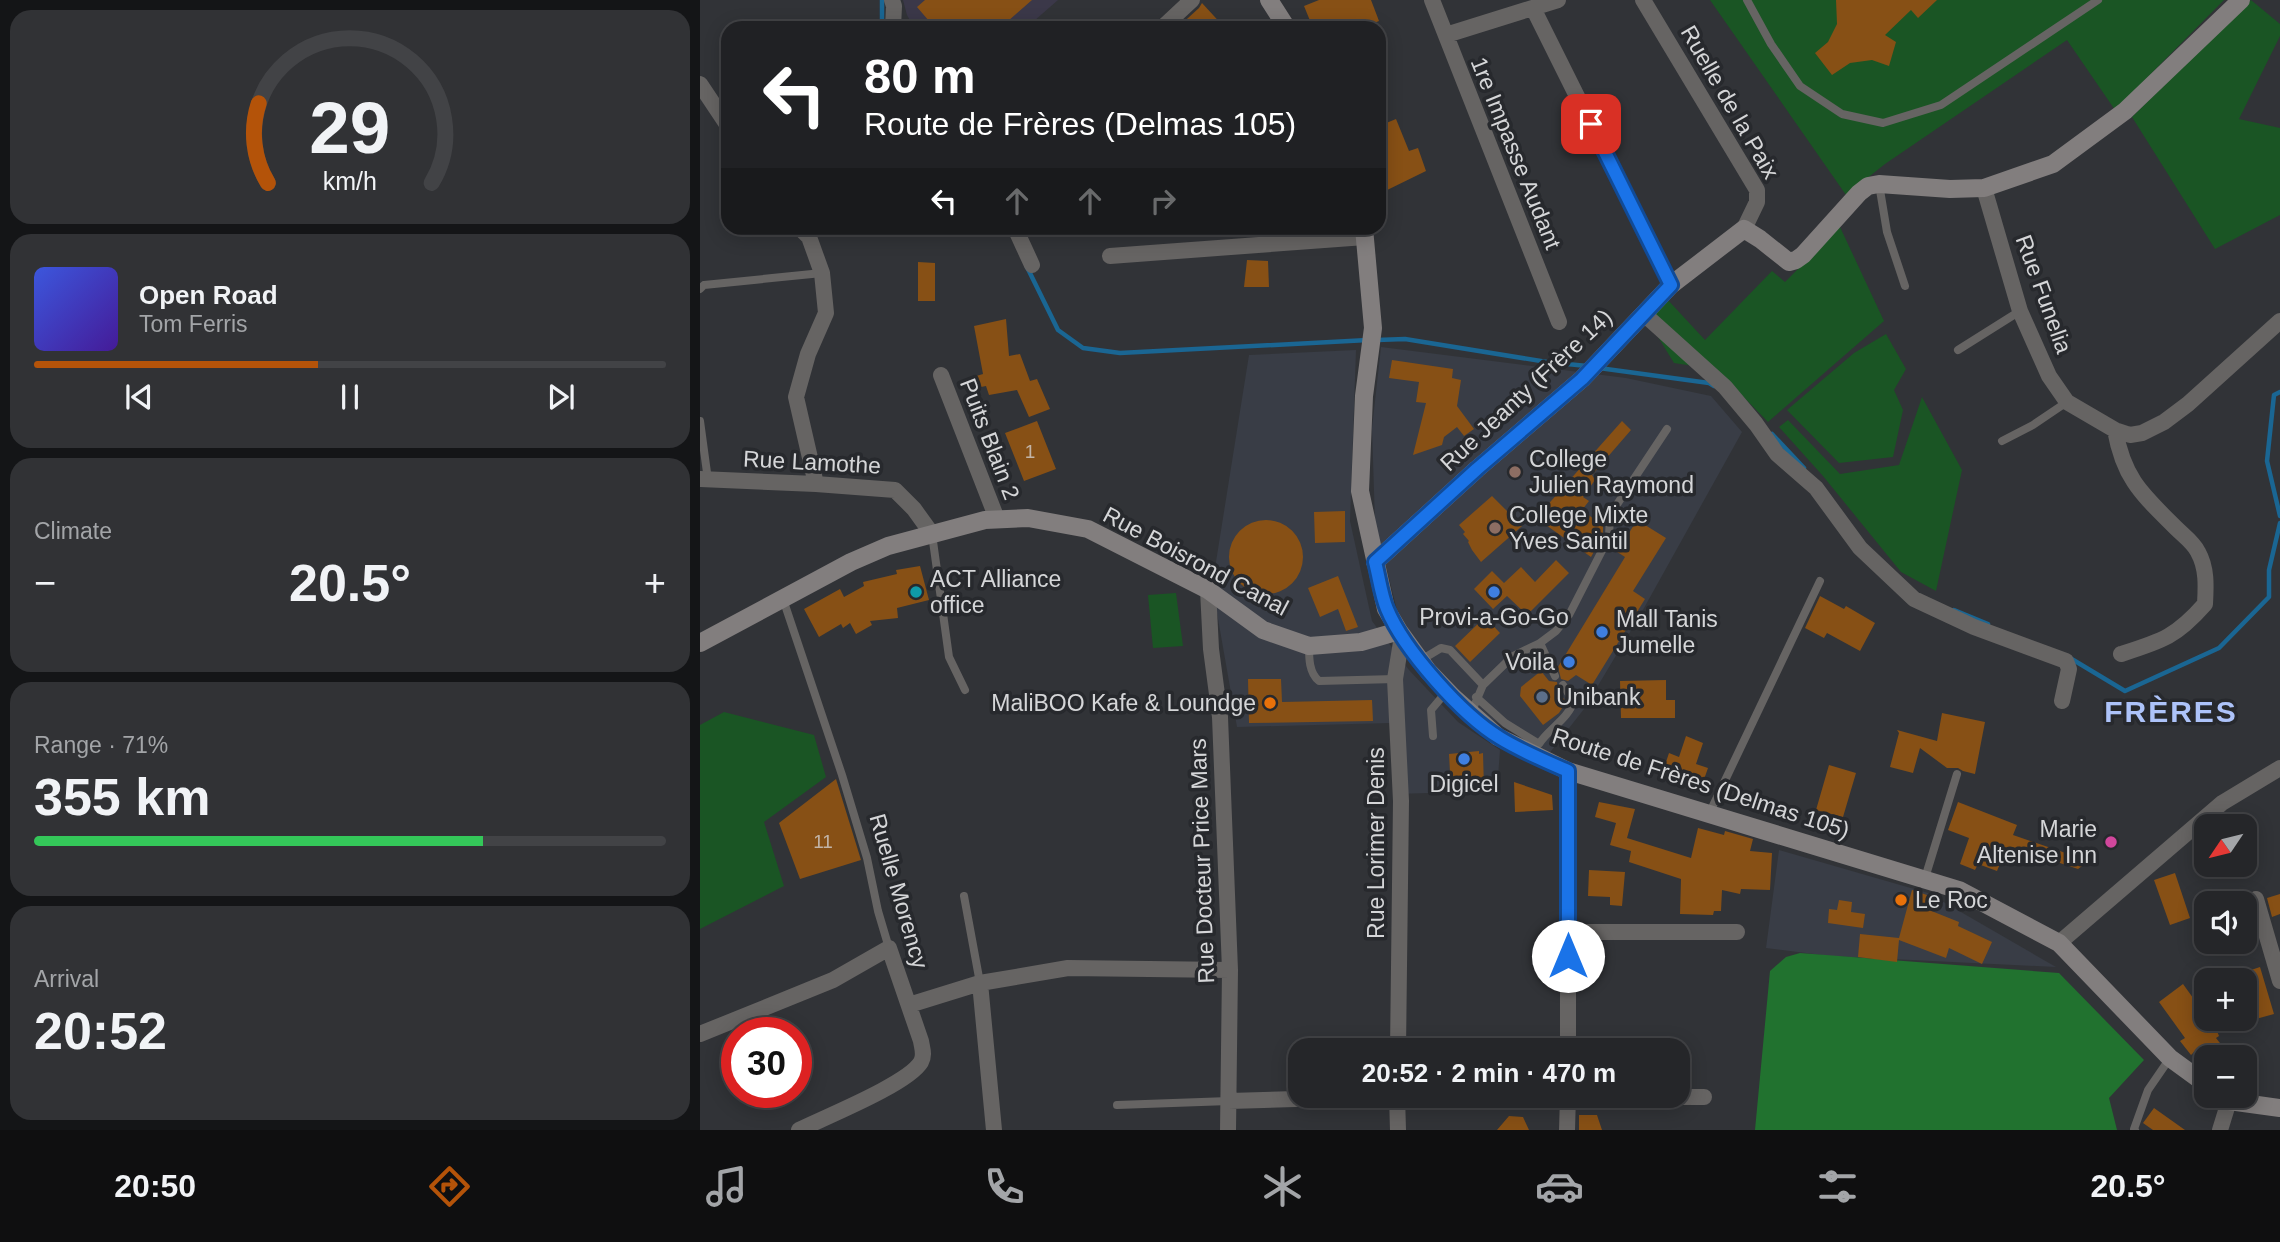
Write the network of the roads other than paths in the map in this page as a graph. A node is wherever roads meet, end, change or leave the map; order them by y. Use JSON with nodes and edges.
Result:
{"nodes":[{"id":1,"x":892,"y":0,"type":"edge"},
{"id":2,"x":1192,"y":0,"type":"edge"},
{"id":3,"x":1432,"y":0,"type":"edge"},
{"id":4,"x":1558,"y":0,"type":"edge"},
{"id":5,"x":1643,"y":0,"type":"edge"},
{"id":6,"x":1747,"y":0,"type":"edge"},
{"id":7,"x":2098,"y":0,"type":"edge"},
{"id":8,"x":2241,"y":0,"type":"edge"},
{"id":9,"x":1274,"y":1,"type":"edge"},
{"id":10,"x":1533,"y":8,"type":"junction"},
{"id":11,"x":893,"y":21,"type":"edge"},
{"id":12,"x":1169,"y":21,"type":"edge"},
{"id":13,"x":1284,"y":21,"type":"edge"},
{"id":14,"x":1446,"y":35,"type":"junction"},
{"id":15,"x":700,"y":84,"type":"edge"},
{"id":16,"x":721,"y":116,"type":"edge"},
{"id":17,"x":1879,"y":184,"type":"junction"},
{"id":18,"x":1984,"y":188,"type":"junction"},
{"id":19,"x":1744,"y":229,"type":"junction"},
{"id":20,"x":807,"y":235,"type":"edge"},
{"id":21,"x":1018,"y":235,"type":"edge"},
{"id":22,"x":1333,"y":235,"type":"edge"},
{"id":23,"x":1365,"y":235,"type":"edge"},
{"id":24,"x":1110,"y":256,"type":"dead end"},
{"id":25,"x":1032,"y":265,"type":"dead end"},
{"id":26,"x":822,"y":273,"type":"junction"},
{"id":27,"x":1671,"y":285,"type":"junction"},
{"id":28,"x":1905,"y":286,"type":"dead end"},
{"id":29,"x":700,"y":289,"type":"edge"},
{"id":30,"x":2020,"y":311,"type":"junction"},
{"id":31,"x":1644,"y":314,"type":"junction"},
{"id":32,"x":2280,"y":321,"type":"edge"},
{"id":33,"x":1559,"y":322,"type":"dead end"},
{"id":34,"x":1958,"y":350,"type":"dead end"},
{"id":35,"x":941,"y":375,"type":"dead end"},
{"id":36,"x":2067,"y":402,"type":"junction"},
{"id":37,"x":700,"y":421,"type":"edge"},
{"id":38,"x":1667,"y":429,"type":"dead end"},
{"id":39,"x":2115,"y":430,"type":"junction"},
{"id":40,"x":2002,"y":441,"type":"dead end"},
{"id":41,"x":704,"y":479,"type":"edge"},
{"id":42,"x":816,"y":484,"type":"junction"},
{"id":43,"x":997,"y":519,"type":"junction"},
{"id":44,"x":932,"y":534,"type":"junction"},
{"id":45,"x":1375,"y":562,"type":"junction"},
{"id":46,"x":1820,"y":581,"type":"dead end"},
{"id":47,"x":1208,"y":590,"type":"junction"},
{"id":48,"x":783,"y":599,"type":"junction"},
{"id":49,"x":1401,"y":633,"type":"junction"},
{"id":50,"x":700,"y":643,"type":"edge"},
{"id":51,"x":1541,"y":643,"type":"junction"},
{"id":52,"x":1309,"y":646,"type":"junction"},
{"id":53,"x":2121,"y":654,"type":"dead end"},
{"id":54,"x":1421,"y":661,"type":"junction"},
{"id":55,"x":1555,"y":676,"type":"dead end"},
{"id":56,"x":1395,"y":679,"type":"junction"},
{"id":57,"x":1483,"y":685,"type":"junction"},
{"id":58,"x":1563,"y":685,"type":"dead end"},
{"id":59,"x":965,"y":690,"type":"dead end"},
{"id":60,"x":1447,"y":691,"type":"junction"},
{"id":61,"x":2062,"y":701,"type":"dead end"},
{"id":62,"x":1474,"y":706,"type":"junction"},
{"id":63,"x":1433,"y":736,"type":"dead end"},
{"id":64,"x":1536,"y":750,"type":"junction"},
{"id":65,"x":2280,"y":768,"type":"edge"},
{"id":66,"x":1568,"y":771,"type":"junction"},
{"id":67,"x":1957,"y":774,"type":"dead end"},
{"id":68,"x":1709,"y":814,"type":"junction"},
{"id":69,"x":1925,"y":878,"type":"junction"},
{"id":70,"x":964,"y":896,"type":"dead end"},
{"id":71,"x":2257,"y":902,"type":"edge"},
{"id":72,"x":1568,"y":932,"type":"junction"},
{"id":73,"x":1737,"y":932,"type":"dead end"},
{"id":74,"x":2059,"y":943,"type":"junction"},
{"id":75,"x":889,"y":948,"type":"junction"},
{"id":76,"x":1230,"y":970,"type":"junction"},
{"id":77,"x":2280,"y":981,"type":"edge"},
{"id":78,"x":980,"y":983,"type":"junction"},
{"id":79,"x":909,"y":1005,"type":"junction"},
{"id":80,"x":700,"y":1034,"type":"edge"},
{"id":81,"x":1398,"y":1038,"type":"edge"},
{"id":82,"x":1568,"y":1038,"type":"edge"},
{"id":83,"x":2170,"y":1058,"type":"junction"},
{"id":84,"x":2194,"y":1076,"type":"edge"},
{"id":85,"x":1690,"y":1097,"type":"edge"},
{"id":86,"x":1704,"y":1097,"type":"dead end"},
{"id":87,"x":1288,"y":1099,"type":"edge"},
{"id":88,"x":1229,"y":1101,"type":"junction"},
{"id":89,"x":2257,"y":1104,"type":"edge"},
{"id":90,"x":1117,"y":1105,"type":"dead end"},
{"id":91,"x":1397,"y":1108,"type":"edge"},
{"id":92,"x":1568,"y":1108,"type":"edge"},
{"id":93,"x":2223,"y":1108,"type":"edge"},
{"id":94,"x":2280,"y":1108,"type":"edge"},
{"id":95,"x":799,"y":1130,"type":"edge"},
{"id":96,"x":994,"y":1130,"type":"edge"},
{"id":97,"x":1228,"y":1130,"type":"edge"},
{"id":98,"x":1398,"y":1130,"type":"edge"},
{"id":99,"x":1567,"y":1130,"type":"edge"},
{"id":100,"x":2135,"y":1130,"type":"edge"},
{"id":101,"x":2220,"y":1130,"type":"edge"}],
"edges":[{"from":1,"to":11,"type":"street"},
{"from":2,"to":12,"type":"street"},
{"from":3,"to":14,"type":"street","name":"1re Impasse Audant"},
{"from":4,"to":10,"type":"street"},
{"from":5,"to":19,"type":"street","name":"Ruelle de la Paix"},
{"from":6,"to":7,"type":"lane"},
{"from":8,"to":18,"type":"street"},
{"from":9,"to":13,"type":"street"},
{"from":10,"to":14,"type":"street"},
{"from":10,"to":27,"type":"street"},
{"from":14,"to":33,"type":"street","name":"1re Impasse Audant"},
{"from":15,"to":16,"type":"street"},
{"from":17,"to":18,"type":"street"},
{"from":17,"to":19,"type":"street"},
{"from":17,"to":28,"type":"lane"},
{"from":18,"to":30,"type":"street","name":"Rue Funelia"},
{"from":19,"to":27,"type":"street","name":"Rue Jeanty (Frère 14)"},
{"from":20,"to":26,"type":"street"},
{"from":21,"to":25,"type":"street"},
{"from":22,"to":24,"type":"street"},
{"from":23,"to":45,"type":"street","name":"Route de Frères (Delmas 105)"},
{"from":26,"to":29,"type":"lane"},
{"from":26,"to":42,"type":"street"},
{"from":27,"to":31,"type":"street","name":"Rue Jeanty (Frère 14)"},
{"from":30,"to":34,"type":"lane"},
{"from":30,"to":36,"type":"street","name":"Rue Funelia"},
{"from":31,"to":45,"type":"street","name":"Rue Jeanty (Frère 14)"},
{"from":31,"to":61,"type":"street"},
{"from":32,"to":39,"type":"street"},
{"from":35,"to":43,"type":"street","name":"Puits Blain 2"},
{"from":36,"to":39,"type":"street","name":"Rue Funelia"},
{"from":36,"to":40,"type":"lane"},
{"from":37,"to":41,"type":"lane"},
{"from":38,"to":51,"type":"lane"},
{"from":39,"to":53,"type":"street"},
{"from":41,"to":42,"type":"street","name":"Rue Lamothe"},
{"from":42,"to":44,"type":"street","name":"Rue Lamothe"},
{"from":43,"to":44,"type":"street","name":"Rue Boisrond Canal"},
{"from":43,"to":47,"type":"street","name":"Rue Boisrond Canal"},
{"from":44,"to":48,"type":"street","name":"Rue Boisrond Canal"},
{"from":44,"to":59,"type":"lane"},
{"from":45,"to":49,"type":"street","name":"Route de Frères (Delmas 105)"},
{"from":46,"to":68,"type":"lane"},
{"from":47,"to":52,"type":"street","name":"Rue Boisrond Canal"},
{"from":47,"to":76,"type":"street","name":"Rue Docteur Price Mars"},
{"from":48,"to":50,"type":"street","name":"Rue Boisrond Canal"},
{"from":48,"to":75,"type":"lane","name":"Ruelle Morency"},
{"from":49,"to":52,"type":"street","name":"Rue Boisrond Canal"},
{"from":49,"to":54,"type":"street","name":"Route de Frères (Delmas 105)"},
{"from":49,"to":56,"type":"street","name":"Rue Lorimer Denis"},
{"from":51,"to":55,"type":"lane"},
{"from":51,"to":57,"type":"lane"},
{"from":52,"to":56,"type":"lane"},
{"from":54,"to":57,"type":"lane"},
{"from":54,"to":60,"type":"street","name":"Route de Frères (Delmas 105)"},
{"from":56,"to":81,"type":"street","name":"Rue Lorimer Denis"},
{"from":57,"to":62,"type":"lane"},
{"from":58,"to":64,"type":"lane"},
{"from":60,"to":62,"type":"street","name":"Route de Frères (Delmas 105)"},
{"from":60,"to":63,"type":"lane"},
{"from":62,"to":64,"type":"street","name":"Route de Frères (Delmas 105)"},
{"from":64,"to":66,"type":"street","name":"Route de Frères (Delmas 105)"},
{"from":65,"to":74,"type":"street"},
{"from":66,"to":68,"type":"street","name":"Route de Frères (Delmas 105)"},
{"from":66,"to":72,"type":"street"},
{"from":67,"to":69,"type":"lane"},
{"from":68,"to":69,"type":"street","name":"Route de Frères (Delmas 105)"},
{"from":69,"to":74,"type":"street","name":"Route de Frères (Delmas 105)"},
{"from":70,"to":78,"type":"lane"},
{"from":71,"to":77,"type":"street"},
{"from":72,"to":73,"type":"street"},
{"from":72,"to":82,"type":"street"},
{"from":74,"to":83,"type":"street","name":"Route de Frères (Delmas 105)"},
{"from":75,"to":79,"type":"street","name":"Ruelle Morency"},
{"from":75,"to":80,"type":"street"},
{"from":76,"to":78,"type":"street"},
{"from":76,"to":88,"type":"street","name":"Rue Docteur Price Mars"},
{"from":78,"to":79,"type":"street"},
{"from":78,"to":96,"type":"street"},
{"from":79,"to":95,"type":"street","name":"Ruelle Morency"},
{"from":83,"to":84,"type":"street","name":"Route de Frères (Delmas 105)"},
{"from":83,"to":100,"type":"lane"},
{"from":85,"to":86,"type":"street"},
{"from":87,"to":88,"type":"street"},
{"from":88,"to":90,"type":"lane"},
{"from":88,"to":97,"type":"street","name":"Rue Docteur Price Mars"},
{"from":89,"to":94,"type":"street"},
{"from":91,"to":98,"type":"street"},
{"from":92,"to":99,"type":"street"},
{"from":93,"to":101,"type":"street"}]}
